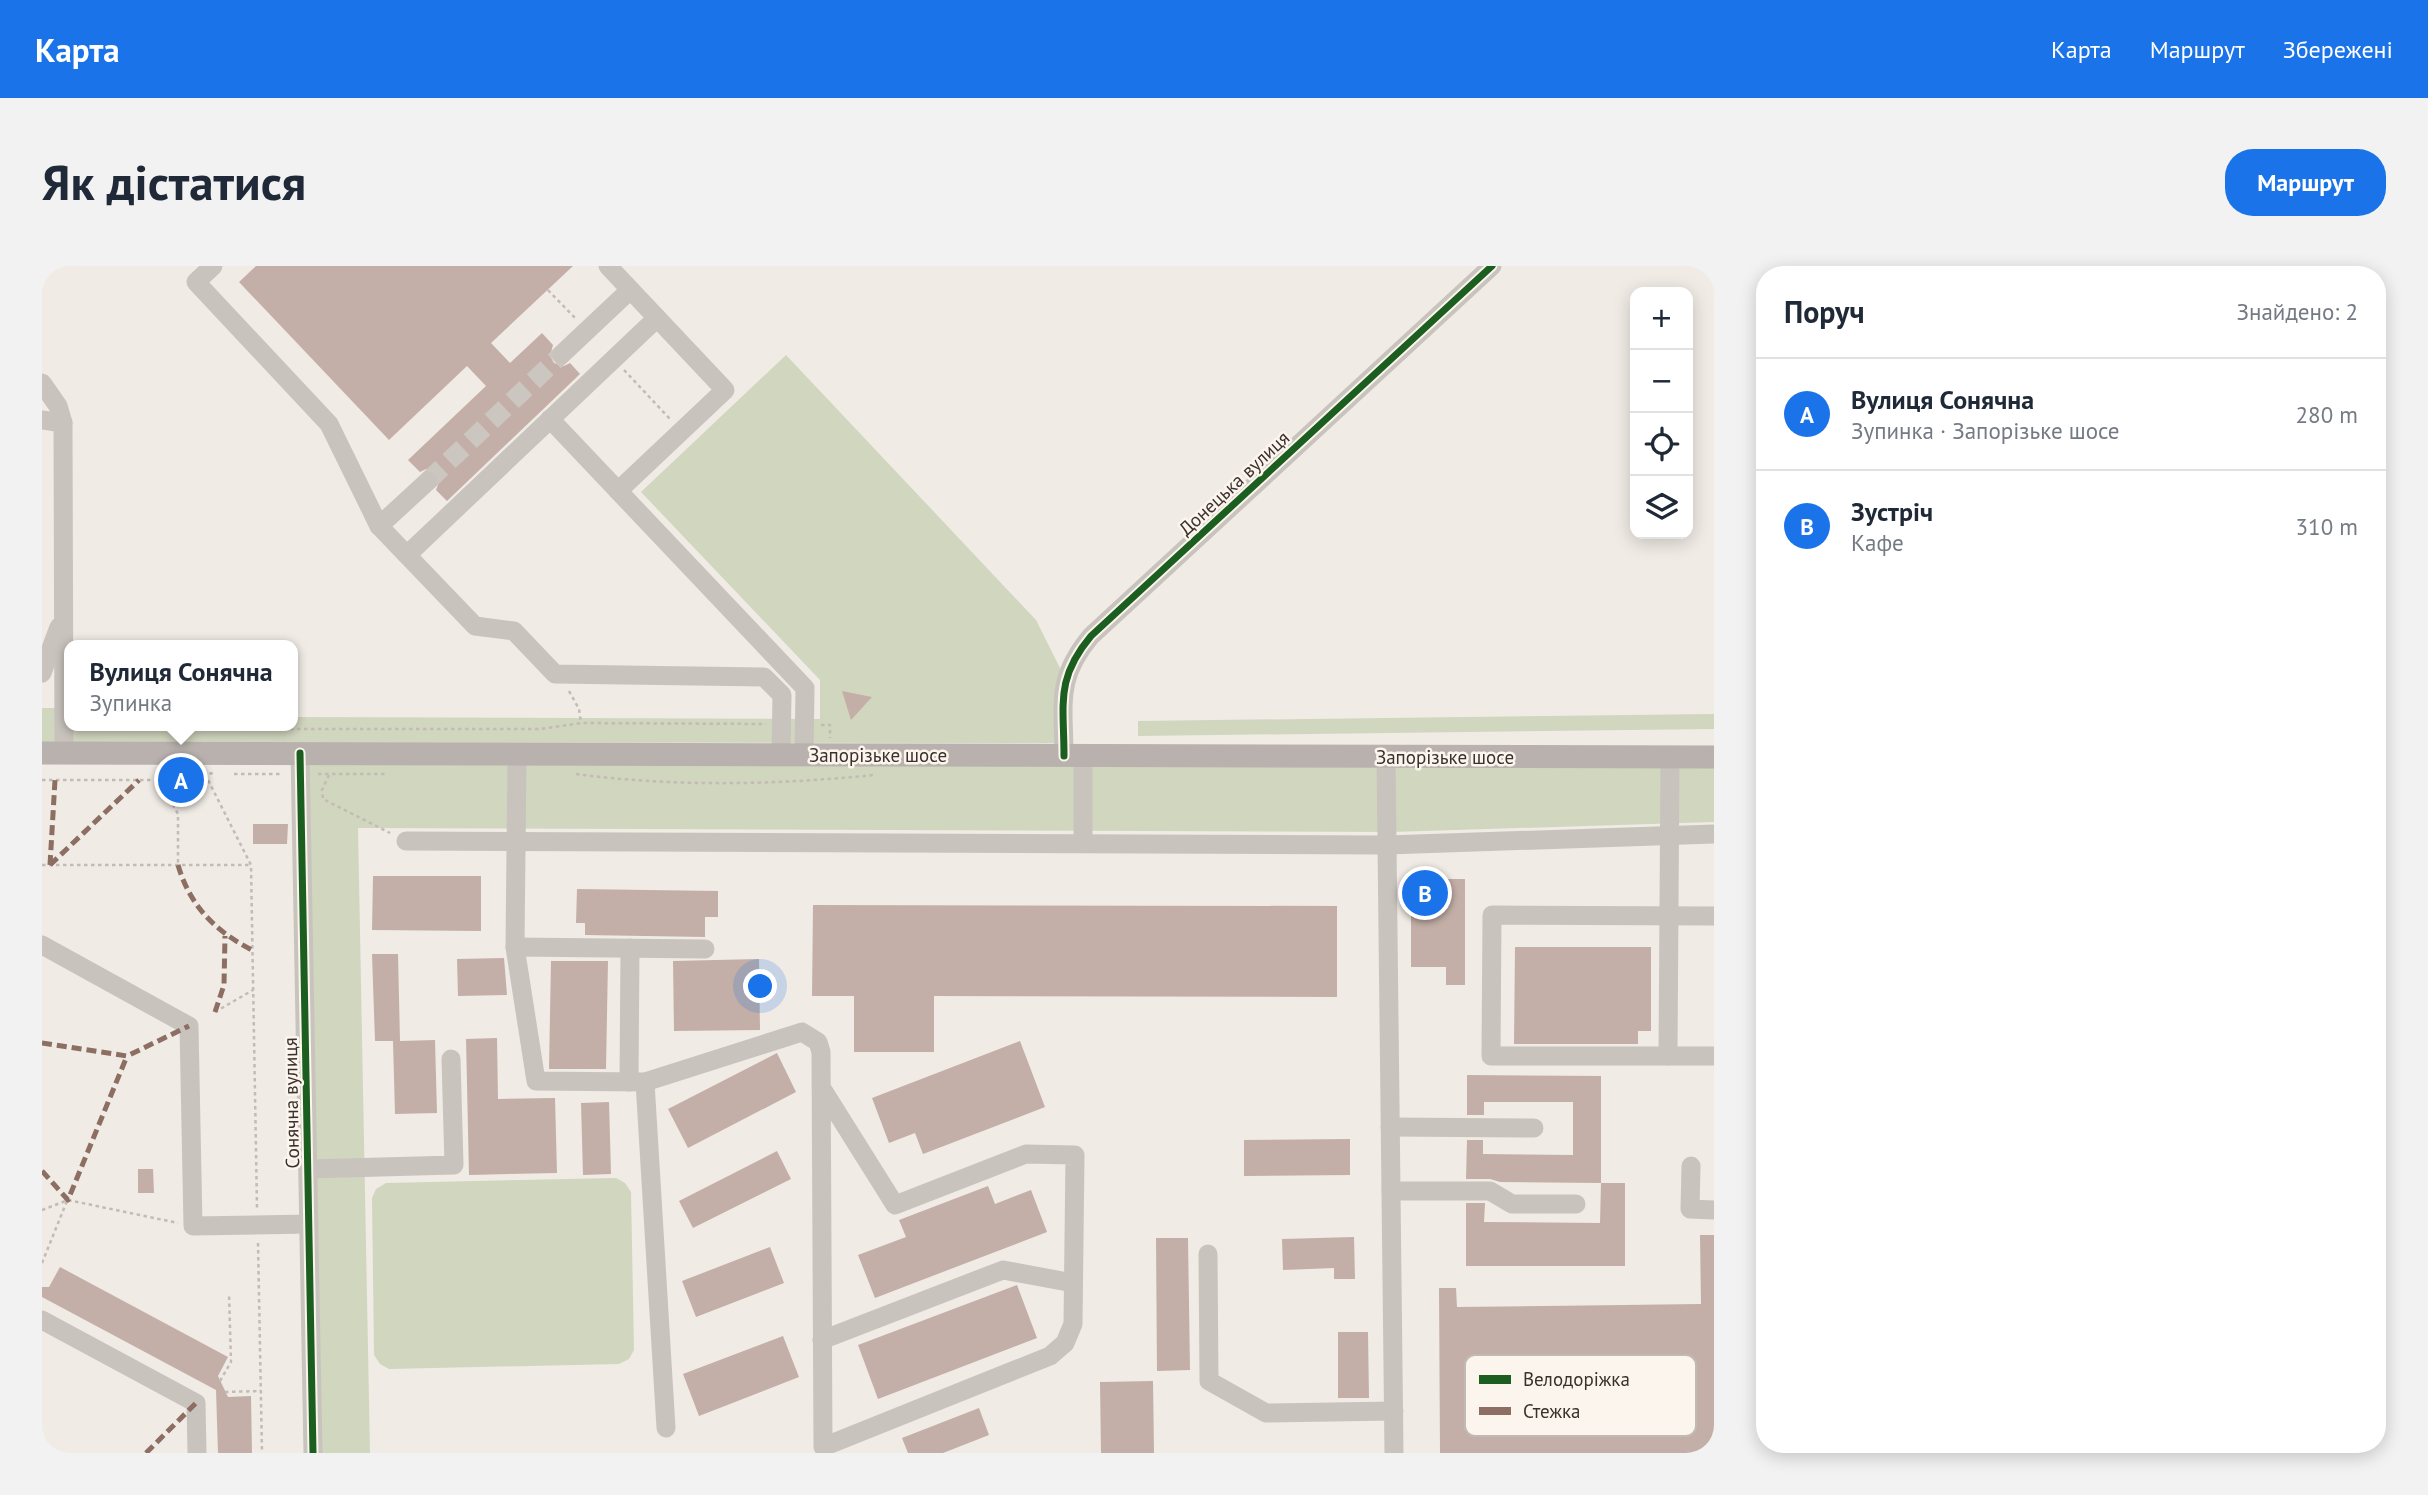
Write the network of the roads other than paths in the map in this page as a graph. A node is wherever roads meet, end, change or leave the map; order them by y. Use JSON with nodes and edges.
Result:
{"nodes":[{"id":1,"x":213,"y":266,"type":"edge"},
{"id":2,"x":608,"y":266,"type":"edge"},
{"id":3,"x":1492,"y":266,"type":"edge"},
{"id":4,"x":630,"y":290,"type":"junction"},
{"id":5,"x":657,"y":318,"type":"junction"},
{"id":6,"x":562,"y":354,"type":"tunnel mouth"},
{"id":7,"x":42,"y":383,"type":"edge"},
{"id":8,"x":550,"y":419,"type":"junction"},
{"id":9,"x":42,"y":420,"type":"edge"},
{"id":10,"x":63,"y":423,"type":"junction"},
{"id":11,"x":428,"y":481,"type":"tunnel mouth"},
{"id":12,"x":618,"y":491,"type":"junction"},
{"id":13,"x":379,"y":527,"type":"junction"},
{"id":14,"x":407,"y":555,"type":"junction"},
{"id":15,"x":63,"y":617,"type":"junction"},
{"id":16,"x":779,"y":662,"type":"junction"},
{"id":17,"x":42,"y":673,"type":"edge"},
{"id":18,"x":764,"y":677,"type":"junction"},
{"id":19,"x":53,"y":753,"type":"edge"},
{"id":20,"x":300,"y":753,"type":"junction"},
{"id":21,"x":517,"y":754,"type":"junction"},
{"id":22,"x":781,"y":754,"type":"junction"},
{"id":23,"x":804,"y":755,"type":"junction"},
{"id":24,"x":1074,"y":756,"type":"junction"},
{"id":25,"x":1386,"y":757,"type":"junction"},
{"id":26,"x":1670,"y":757,"type":"junction"},
{"id":27,"x":1714,"y":757,"type":"edge"},
{"id":28,"x":1714,"y":834,"type":"edge"},
{"id":29,"x":1670,"y":836,"type":"junction"},
{"id":30,"x":406,"y":841,"type":"road end"},
{"id":31,"x":516,"y":842,"type":"junction"},
{"id":32,"x":1083,"y":844,"type":"junction"},
{"id":33,"x":1387,"y":845,"type":"junction"},
{"id":34,"x":1669,"y":916,"type":"junction"},
{"id":35,"x":1714,"y":916,"type":"edge"},
{"id":36,"x":42,"y":945,"type":"edge"},
{"id":37,"x":515,"y":947,"type":"junction"},
{"id":38,"x":630,"y":948,"type":"junction"},
{"id":39,"x":705,"y":949,"type":"dead end"},
{"id":40,"x":1668,"y":1056,"type":"junction"},
{"id":41,"x":1714,"y":1056,"type":"edge"},
{"id":42,"x":451,"y":1059,"type":"dead end"},
{"id":43,"x":637,"y":1082,"type":"junction"},
{"id":44,"x":821,"y":1087,"type":"junction"},
{"id":45,"x":1391,"y":1127,"type":"junction"},
{"id":46,"x":1534,"y":1128,"type":"dead end"},
{"id":47,"x":1691,"y":1166,"type":"dead end"},
{"id":48,"x":307,"y":1170,"type":"junction"},
{"id":49,"x":1391,"y":1191,"type":"junction"},
{"id":50,"x":1576,"y":1204,"type":"dead end"},
{"id":51,"x":1714,"y":1210,"type":"edge"},
{"id":52,"x":309,"y":1224,"type":"junction"},
{"id":53,"x":1208,"y":1254,"type":"dead end"},
{"id":54,"x":1073,"y":1283,"type":"junction"},
{"id":55,"x":42,"y":1320,"type":"edge"},
{"id":56,"x":822,"y":1340,"type":"junction"},
{"id":57,"x":1394,"y":1411,"type":"junction"},
{"id":58,"x":666,"y":1428,"type":"dead end"},
{"id":59,"x":197,"y":1453,"type":"edge"},
{"id":60,"x":313,"y":1453,"type":"edge"},
{"id":61,"x":1394,"y":1453,"type":"edge"}],
"edges":[{"from":1,"to":13,"type":"street"},
{"from":2,"to":4,"type":"street"},
{"from":3,"to":24,"type":"street","name":"Донецька вулиця"},
{"from":4,"to":5,"type":"street"},
{"from":4,"to":6,"type":"street"},
{"from":5,"to":8,"type":"street"},
{"from":5,"to":12,"type":"street"},
{"from":7,"to":10,"type":"street"},
{"from":8,"to":12,"type":"street"},
{"from":8,"to":14,"type":"street"},
{"from":9,"to":10,"type":"street"},
{"from":10,"to":15,"type":"street"},
{"from":11,"to":13,"type":"street"},
{"from":12,"to":16,"type":"street"},
{"from":13,"to":14,"type":"street"},
{"from":14,"to":18,"type":"street"},
{"from":15,"to":17,"type":"street"},
{"from":15,"to":19,"type":"street"},
{"from":16,"to":18,"type":"street"},
{"from":16,"to":23,"type":"street"},
{"from":18,"to":22,"type":"street"},
{"from":19,"to":20,"type":"main road","name":"Запорізьке шосе"},
{"from":20,"to":21,"type":"main road","name":"Запорізьке шосе"},
{"from":20,"to":48,"type":"street","name":"Сонячна вулиця"},
{"from":21,"to":22,"type":"main road","name":"Запорізьке шосе"},
{"from":21,"to":31,"type":"street"},
{"from":22,"to":23,"type":"main road","name":"Запорізьке шосе"},
{"from":23,"to":24,"type":"main road","name":"Запорізьке шосе"},
{"from":24,"to":25,"type":"main road","name":"Запорізьке шосе"},
{"from":24,"to":32,"type":"street","name":"Донецька вулиця"},
{"from":25,"to":26,"type":"main road","name":"Запорізьке шосе"},
{"from":25,"to":33,"type":"street"},
{"from":26,"to":27,"type":"main road","name":"Запорізьке шосе"},
{"from":26,"to":29,"type":"street"},
{"from":28,"to":29,"type":"street"},
{"from":29,"to":33,"type":"street"},
{"from":29,"to":34,"type":"street"},
{"from":30,"to":31,"type":"street"},
{"from":31,"to":32,"type":"street"},
{"from":31,"to":37,"type":"street"},
{"from":32,"to":33,"type":"street"},
{"from":33,"to":45,"type":"street"},
{"from":34,"to":35,"type":"street"},
{"from":34,"to":40,"type":"street"},
{"from":34,"to":40,"type":"street"},
{"from":36,"to":52,"type":"street"},
{"from":37,"to":38,"type":"street"},
{"from":37,"to":43,"type":"street"},
{"from":38,"to":39,"type":"street"},
{"from":38,"to":43,"type":"street"},
{"from":40,"to":41,"type":"street"},
{"from":42,"to":48,"type":"street"},
{"from":43,"to":44,"type":"street"},
{"from":43,"to":58,"type":"street"},
{"from":44,"to":54,"type":"street"},
{"from":44,"to":56,"type":"street"},
{"from":45,"to":46,"type":"street"},
{"from":45,"to":49,"type":"street"},
{"from":47,"to":51,"type":"street"},
{"from":48,"to":52,"type":"street","name":"Сонячна вулиця"},
{"from":49,"to":50,"type":"street"},
{"from":49,"to":57,"type":"street"},
{"from":52,"to":60,"type":"street","name":"Сонячна вулиця"},
{"from":53,"to":57,"type":"street"},
{"from":54,"to":56,"type":"street"},
{"from":54,"to":56,"type":"street"},
{"from":55,"to":59,"type":"street"},
{"from":57,"to":61,"type":"street"}]}
